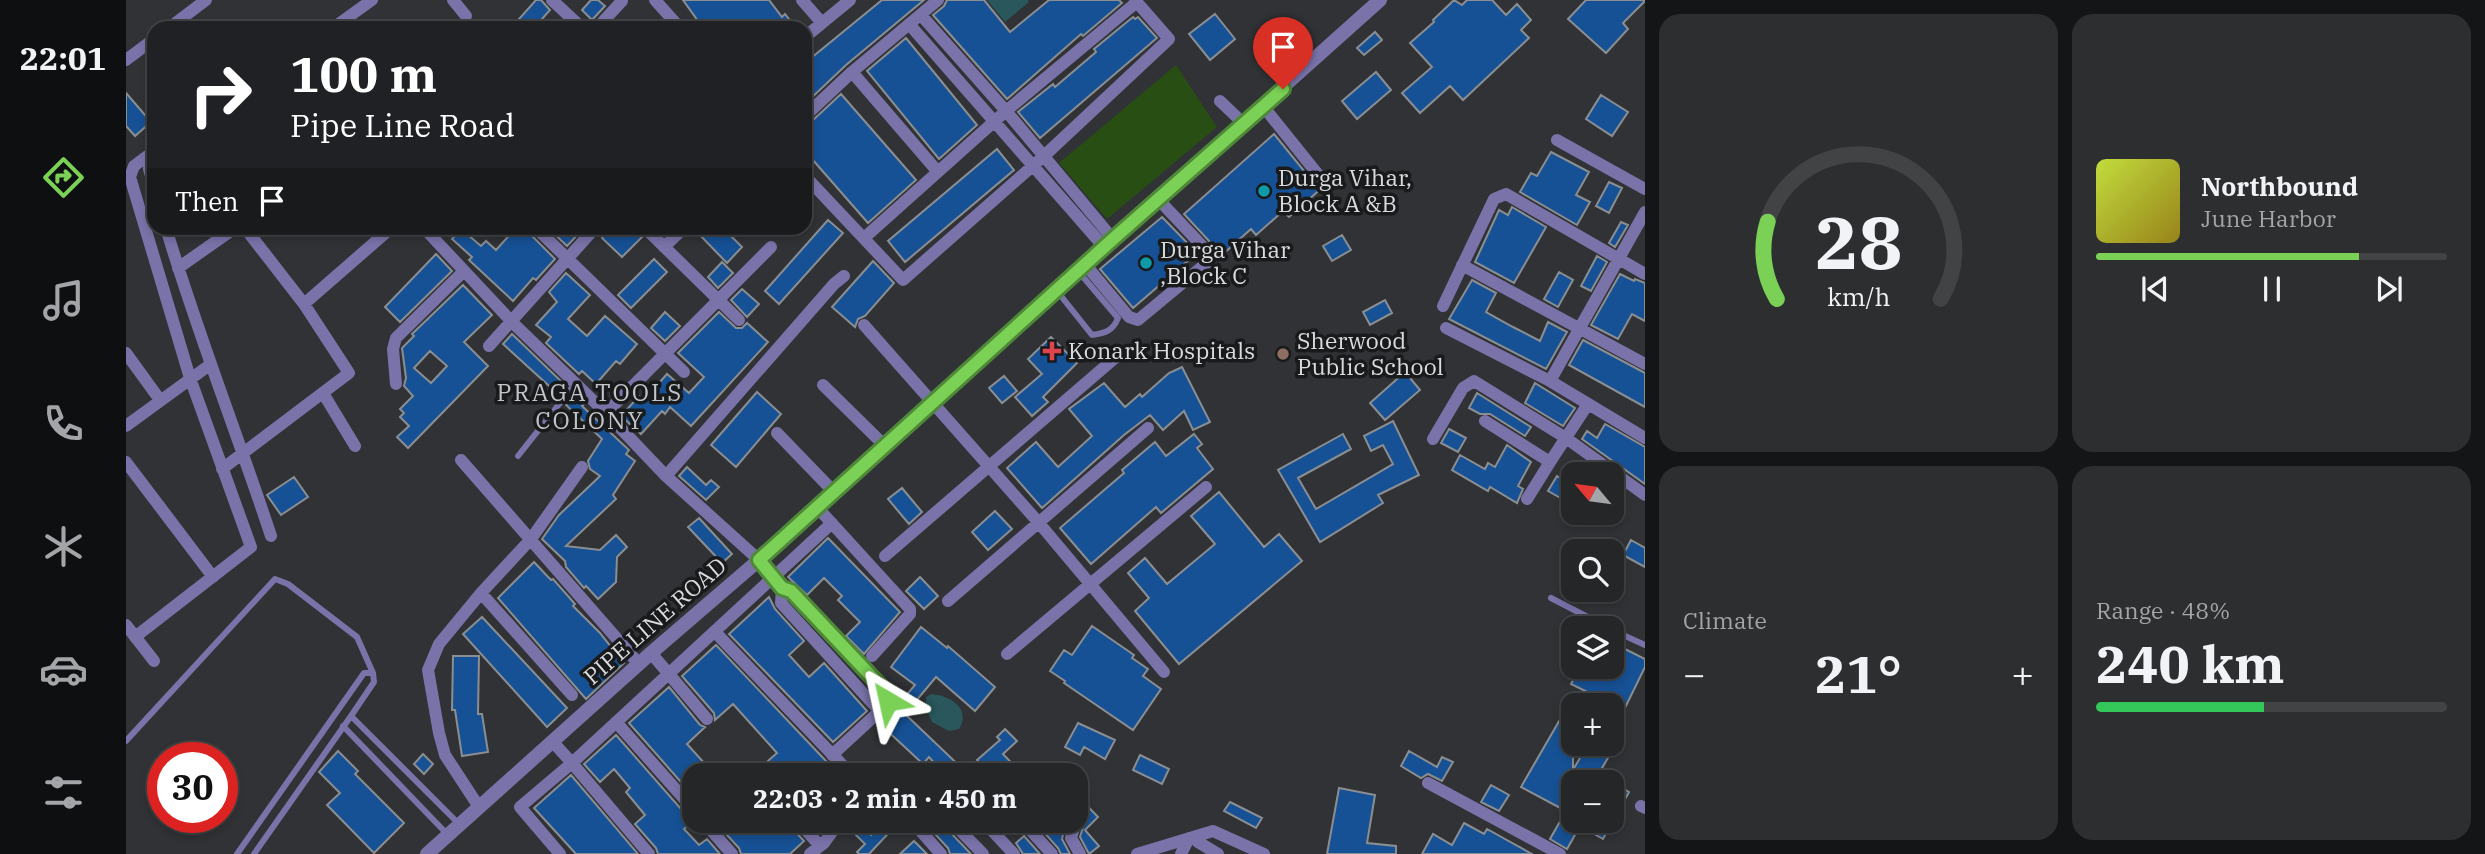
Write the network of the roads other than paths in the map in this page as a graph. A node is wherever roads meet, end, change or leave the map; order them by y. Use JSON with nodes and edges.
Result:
{"nodes":[{"id":1,"x":206,"y":0,"type":"edge"},
{"id":2,"x":372,"y":0,"type":"edge"},
{"id":3,"x":453,"y":0,"type":"edge"},
{"id":4,"x":552,"y":0,"type":"edge"},
{"id":5,"x":655,"y":0,"type":"edge"},
{"id":6,"x":802,"y":0,"type":"edge"},
{"id":7,"x":850,"y":0,"type":"edge"},
{"id":8,"x":938,"y":0,"type":"edge"},
{"id":9,"x":1381,"y":0,"type":"edge"},
{"id":10,"x":622,"y":1,"type":"edge"},
{"id":11,"x":1136,"y":1,"type":"edge"},
{"id":12,"x":921,"y":15,"type":"junction"},
{"id":13,"x":466,"y":16,"type":"dead end"},
{"id":14,"x":178,"y":21,"type":"edge"},
{"id":15,"x":353,"y":21,"type":"edge"},
{"id":16,"x":574,"y":21,"type":"edge"},
{"id":17,"x":603,"y":21,"type":"edge"},
{"id":18,"x":674,"y":21,"type":"edge"},
{"id":19,"x":822,"y":23,"type":"junction"},
{"id":20,"x":909,"y":24,"type":"junction"},
{"id":21,"x":812,"y":31,"type":"edge"},
{"id":22,"x":147,"y":44,"type":"edge"},
{"id":23,"x":128,"y":56,"type":"edge"},
{"id":24,"x":852,"y":72,"type":"junction"},
{"id":25,"x":1220,"y":101,"type":"dead end"},
{"id":26,"x":1263,"y":106,"type":"junction"},
{"id":27,"x":812,"y":109,"type":"edge"},
{"id":28,"x":1006,"y":111,"type":"junction"},
{"id":29,"x":994,"y":122,"type":"junction"},
{"id":30,"x":1244,"y":124,"type":"junction"},
{"id":31,"x":1557,"y":140,"type":"dead end"},
{"id":32,"x":1044,"y":156,"type":"junction"},
{"id":33,"x":147,"y":157,"type":"edge"},
{"id":34,"x":1032,"y":166,"type":"junction"},
{"id":35,"x":937,"y":172,"type":"junction"},
{"id":36,"x":1320,"y":177,"type":"dead end"},
{"id":37,"x":812,"y":183,"type":"edge"},
{"id":38,"x":1645,"y":188,"type":"edge"},
{"id":39,"x":1158,"y":199,"type":"junction"},
{"id":40,"x":1645,"y":212,"type":"edge"},
{"id":41,"x":147,"y":234,"type":"edge"},
{"id":42,"x":147,"y":235,"type":"edge"},
{"id":43,"x":168,"y":235,"type":"edge"},
{"id":44,"x":225,"y":235,"type":"edge"},
{"id":45,"x":250,"y":235,"type":"edge"},
{"id":46,"x":383,"y":235,"type":"edge"},
{"id":47,"x":431,"y":235,"type":"edge"},
{"id":48,"x":543,"y":235,"type":"edge"},
{"id":49,"x":589,"y":235,"type":"edge"},
{"id":50,"x":652,"y":235,"type":"edge"},
{"id":51,"x":677,"y":235,"type":"edge"},
{"id":52,"x":864,"y":238,"type":"junction"},
{"id":53,"x":1108,"y":243,"type":"junction"},
{"id":54,"x":664,"y":247,"type":"junction"},
{"id":55,"x":771,"y":247,"type":"dead end"},
{"id":56,"x":1618,"y":259,"type":"junction"},
{"id":57,"x":568,"y":260,"type":"junction"},
{"id":58,"x":1462,"y":265,"type":"junction"},
{"id":59,"x":178,"y":268,"type":"junction"},
{"id":60,"x":1081,"y":268,"type":"junction"},
{"id":61,"x":464,"y":271,"type":"junction"},
{"id":62,"x":1645,"y":274,"type":"edge"},
{"id":63,"x":844,"y":276,"type":"dead end"},
{"id":64,"x":1056,"y":290,"type":"junction"},
{"id":65,"x":718,"y":298,"type":"junction"},
{"id":66,"x":304,"y":304,"type":"junction"},
{"id":67,"x":1443,"y":306,"type":"dead end"},
{"id":68,"x":738,"y":320,"type":"dead end"},
{"id":69,"x":512,"y":322,"type":"junction"},
{"id":70,"x":864,"y":325,"type":"dead end"},
{"id":71,"x":1446,"y":328,"type":"dead end"},
{"id":72,"x":1580,"y":329,"type":"junction"},
{"id":73,"x":489,"y":346,"type":"dead end"},
{"id":74,"x":126,"y":353,"type":"edge"},
{"id":75,"x":666,"y":355,"type":"junction"},
{"id":76,"x":1116,"y":357,"type":"dead end"},
{"id":77,"x":211,"y":364,"type":"junction"},
{"id":78,"x":1645,"y":364,"type":"edge"},
{"id":79,"x":684,"y":372,"type":"dead end"},
{"id":80,"x":190,"y":378,"type":"junction"},
{"id":81,"x":1550,"y":381,"type":"junction"},
{"id":82,"x":396,"y":384,"type":"dead end"},
{"id":83,"x":575,"y":384,"type":"junction"},
{"id":84,"x":823,"y":385,"type":"dead end"},
{"id":85,"x":323,"y":393,"type":"junction"},
{"id":86,"x":160,"y":400,"type":"junction"},
{"id":87,"x":933,"y":401,"type":"junction"},
{"id":88,"x":1588,"y":404,"type":"junction"},
{"id":89,"x":606,"y":413,"type":"junction"},
{"id":90,"x":1485,"y":421,"type":"dead end"},
{"id":91,"x":126,"y":426,"type":"edge"},
{"id":92,"x":1148,"y":428,"type":"dead end"},
{"id":93,"x":777,"y":433,"type":"dead end"},
{"id":94,"x":1566,"y":438,"type":"junction"},
{"id":95,"x":1645,"y":438,"type":"edge"},
{"id":96,"x":1433,"y":439,"type":"dead end"},
{"id":97,"x":884,"y":445,"type":"junction"},
{"id":98,"x":355,"y":446,"type":"dead end"},
{"id":99,"x":244,"y":454,"type":"junction"},
{"id":100,"x":518,"y":456,"type":"dead end"},
{"id":101,"x":461,"y":460,"type":"dead end"},
{"id":102,"x":126,"y":462,"type":"edge"},
{"id":103,"x":1550,"y":462,"type":"junction"},
{"id":104,"x":989,"y":465,"type":"junction"},
{"id":105,"x":582,"y":467,"type":"dead end"},
{"id":106,"x":222,"y":469,"type":"junction"},
{"id":107,"x":666,"y":476,"type":"junction"},
{"id":108,"x":1206,"y":487,"type":"dead end"},
{"id":109,"x":833,"y":491,"type":"junction"},
{"id":110,"x":1645,"y":495,"type":"edge"},
{"id":111,"x":1527,"y":499,"type":"dead end"},
{"id":112,"x":817,"y":506,"type":"junction"},
{"id":113,"x":832,"y":523,"type":"junction"},
{"id":114,"x":1039,"y":523,"type":"junction"},
{"id":115,"x":271,"y":536,"type":"dead end"},
{"id":116,"x":531,"y":539,"type":"junction"},
{"id":117,"x":885,"y":556,"type":"dead end"},
{"id":118,"x":759,"y":560,"type":"junction"},
{"id":119,"x":213,"y":577,"type":"junction"},
{"id":120,"x":772,"y":577,"type":"junction"},
{"id":121,"x":1089,"y":583,"type":"junction"},
{"id":122,"x":481,"y":593,"type":"junction"},
{"id":123,"x":1551,"y":598,"type":"dead end"},
{"id":124,"x":948,"y":601,"type":"dead end"},
{"id":125,"x":1581,"y":616,"type":"edge"},
{"id":126,"x":126,"y":625,"type":"edge"},
{"id":127,"x":715,"y":632,"type":"junction"},
{"id":128,"x":1624,"y":635,"type":"edge"},
{"id":129,"x":135,"y":637,"type":"junction"},
{"id":130,"x":1645,"y":645,"type":"edge"},
{"id":131,"x":651,"y":653,"type":"junction"},
{"id":132,"x":1007,"y":654,"type":"dead end"},
{"id":133,"x":872,"y":656,"type":"dead end"},
{"id":134,"x":154,"y":661,"type":"dead end"},
{"id":135,"x":639,"y":664,"type":"junction"},
{"id":136,"x":1164,"y":672,"type":"dead end"},
{"id":137,"x":373,"y":673,"type":"junction"},
{"id":138,"x":669,"y":674,"type":"junction"},
{"id":139,"x":572,"y":695,"type":"dead end"},
{"id":140,"x":351,"y":716,"type":"junction"},
{"id":141,"x":707,"y":719,"type":"dead end"},
{"id":142,"x":617,"y":722,"type":"junction"},
{"id":143,"x":343,"y":726,"type":"junction"},
{"id":144,"x":126,"y":741,"type":"edge"},
{"id":145,"x":552,"y":741,"type":"junction"},
{"id":146,"x":832,"y":755,"type":"junction"},
{"id":147,"x":572,"y":763,"type":"junction"},
{"id":148,"x":840,"y":763,"type":"edge"},
{"id":149,"x":1428,"y":783,"type":"dead end"},
{"id":150,"x":682,"y":796,"type":"edge"},
{"id":151,"x":479,"y":807,"type":"junction"},
{"id":152,"x":460,"y":824,"type":"junction"},
{"id":153,"x":714,"y":833,"type":"edge"},
{"id":154,"x":804,"y":833,"type":"edge"},
{"id":155,"x":830,"y":833,"type":"edge"},
{"id":156,"x":922,"y":833,"type":"edge"},
{"id":157,"x":963,"y":833,"type":"edge"},
{"id":158,"x":994,"y":833,"type":"edge"},
{"id":159,"x":1033,"y":833,"type":"edge"},
{"id":160,"x":1072,"y":833,"type":"edge"},
{"id":161,"x":448,"y":835,"type":"junction"},
{"id":162,"x":1195,"y":843,"type":"edge"},
{"id":163,"x":815,"y":850,"type":"edge"},
{"id":164,"x":237,"y":854,"type":"edge"},
{"id":165,"x":254,"y":854,"type":"edge"},
{"id":166,"x":427,"y":854,"type":"edge"},
{"id":167,"x":560,"y":854,"type":"edge"},
{"id":168,"x":649,"y":854,"type":"edge"},
{"id":169,"x":732,"y":854,"type":"edge"},
{"id":170,"x":941,"y":854,"type":"edge"},
{"id":171,"x":983,"y":854,"type":"edge"},
{"id":172,"x":1014,"y":854,"type":"edge"},
{"id":173,"x":1052,"y":854,"type":"edge"},
{"id":174,"x":1080,"y":854,"type":"edge"},
{"id":175,"x":1137,"y":854,"type":"edge"},
{"id":176,"x":1171,"y":854,"type":"edge"},
{"id":177,"x":1217,"y":854,"type":"edge"},
{"id":178,"x":1264,"y":854,"type":"edge"},
{"id":179,"x":1560,"y":854,"type":"edge"}],
"edges":[{"from":1,"to":14,"type":"street"},
{"from":2,"to":15,"type":"street"},
{"from":3,"to":13,"type":"street"},
{"from":4,"to":16,"type":"street"},
{"from":5,"to":18,"type":"street"},
{"from":6,"to":19,"type":"street"},
{"from":7,"to":19,"type":"street"},
{"from":8,"to":12,"type":"street"},
{"from":9,"to":26,"type":"street","name":"PIPE LINE ROAD"},
{"from":10,"to":17,"type":"street"},
{"from":11,"to":28,"type":"street"},
{"from":11,"to":32,"type":"street"},
{"from":12,"to":20,"type":"street"},
{"from":12,"to":28,"type":"street"},
{"from":19,"to":21,"type":"street"},
{"from":20,"to":24,"type":"street"},
{"from":20,"to":29,"type":"street"},
{"from":22,"to":23,"type":"street"},
{"from":24,"to":27,"type":"street"},
{"from":24,"to":35,"type":"street"},
{"from":25,"to":30,"type":"street"},
{"from":26,"to":30,"type":"street","name":"PIPE LINE ROAD"},
{"from":26,"to":36,"type":"street"},
{"from":28,"to":29,"type":"street"},
{"from":28,"to":32,"type":"street"},
{"from":29,"to":34,"type":"street"},
{"from":29,"to":35,"type":"street"},
{"from":30,"to":39,"type":"street","name":"PIPE LINE ROAD"},
{"from":31,"to":38,"type":"street"},
{"from":32,"to":34,"type":"street"},
{"from":32,"to":53,"type":"street"},
{"from":33,"to":41,"type":"street"},
{"from":34,"to":52,"type":"street"},
{"from":34,"to":53,"type":"street"},
{"from":35,"to":52,"type":"street"},
{"from":37,"to":52,"type":"street"},
{"from":39,"to":53,"type":"street","name":"PIPE LINE ROAD"},
{"from":39,"to":60,"type":"street"},
{"from":40,"to":56,"type":"street"},
{"from":42,"to":80,"type":"street"},
{"from":43,"to":59,"type":"street"},
{"from":44,"to":59,"type":"street"},
{"from":45,"to":66,"type":"street"},
{"from":46,"to":66,"type":"street"},
{"from":47,"to":61,"type":"street"},
{"from":48,"to":57,"type":"street"},
{"from":49,"to":57,"type":"street"},
{"from":50,"to":54,"type":"street"},
{"from":51,"to":54,"type":"street"},
{"from":53,"to":60,"type":"street","name":"PIPE LINE ROAD"},
{"from":54,"to":65,"type":"street"},
{"from":55,"to":65,"type":"street"},
{"from":56,"to":58,"type":"street"},
{"from":56,"to":62,"type":"street"},
{"from":56,"to":72,"type":"street"},
{"from":57,"to":69,"type":"street"},
{"from":57,"to":75,"type":"street"},
{"from":58,"to":67,"type":"street"},
{"from":58,"to":72,"type":"street"},
{"from":59,"to":77,"type":"street"},
{"from":60,"to":64,"type":"street","name":"PIPE LINE ROAD"},
{"from":60,"to":64,"type":"lane"},
{"from":61,"to":69,"type":"street"},
{"from":61,"to":82,"type":"street"},
{"from":63,"to":107,"type":"street"},
{"from":64,"to":87,"type":"street","name":"PIPE LINE ROAD"},
{"from":65,"to":68,"type":"street"},
{"from":65,"to":75,"type":"street"},
{"from":66,"to":85,"type":"street"},
{"from":69,"to":73,"type":"street"},
{"from":69,"to":83,"type":"street"},
{"from":70,"to":87,"type":"street"},
{"from":71,"to":81,"type":"street"},
{"from":72,"to":78,"type":"street"},
{"from":72,"to":81,"type":"street"},
{"from":74,"to":86,"type":"street"},
{"from":75,"to":79,"type":"street"},
{"from":75,"to":89,"type":"street"},
{"from":76,"to":104,"type":"street"},
{"from":77,"to":80,"type":"street"},
{"from":77,"to":99,"type":"street"},
{"from":80,"to":86,"type":"street"},
{"from":80,"to":106,"type":"street"},
{"from":81,"to":88,"type":"street"},
{"from":83,"to":89,"type":"street"},
{"from":83,"to":100,"type":"lane"},
{"from":84,"to":97,"type":"street"},
{"from":85,"to":98,"type":"street"},
{"from":85,"to":99,"type":"street"},
{"from":86,"to":91,"type":"street"},
{"from":87,"to":97,"type":"street","name":"PIPE LINE ROAD"},
{"from":87,"to":104,"type":"street"},
{"from":88,"to":94,"type":"street"},
{"from":88,"to":95,"type":"street"},
{"from":89,"to":107,"type":"street"},
{"from":90,"to":103,"type":"street"},
{"from":92,"to":114,"type":"street"},
{"from":93,"to":109,"type":"street"},
{"from":94,"to":96,"type":"street"},
{"from":94,"to":103,"type":"street"},
{"from":94,"to":110,"type":"street"},
{"from":97,"to":109,"type":"street","name":"PIPE LINE ROAD"},
{"from":99,"to":106,"type":"street"},
{"from":99,"to":115,"type":"street"},
{"from":101,"to":116,"type":"street"},
{"from":102,"to":119,"type":"street"},
{"from":103,"to":111,"type":"street"},
{"from":104,"to":114,"type":"street"},
{"from":104,"to":117,"type":"street"},
{"from":105,"to":116,"type":"street"},
{"from":106,"to":119,"type":"street"},
{"from":107,"to":118,"type":"street"},
{"from":108,"to":121,"type":"street"},
{"from":109,"to":112,"type":"street","name":"PIPE LINE ROAD"},
{"from":112,"to":113,"type":"street"},
{"from":112,"to":118,"type":"street","name":"PIPE LINE ROAD"},
{"from":113,"to":120,"type":"street"},
{"from":113,"to":133,"type":"street"},
{"from":114,"to":121,"type":"street"},
{"from":114,"to":124,"type":"street"},
{"from":116,"to":122,"type":"street"},
{"from":116,"to":135,"type":"street"},
{"from":118,"to":120,"type":"street"},
{"from":118,"to":131,"type":"street","name":"PIPE LINE ROAD"},
{"from":119,"to":129,"type":"street"},
{"from":120,"to":127,"type":"street"},
{"from":120,"to":146,"type":"street"},
{"from":121,"to":132,"type":"street"},
{"from":121,"to":136,"type":"street"},
{"from":122,"to":139,"type":"street"},
{"from":122,"to":151,"type":"street"},
{"from":123,"to":125,"type":"lane"},
{"from":126,"to":129,"type":"street"},
{"from":127,"to":138,"type":"street"},
{"from":127,"to":146,"type":"street"},
{"from":128,"to":130,"type":"lane"},
{"from":129,"to":134,"type":"street"},
{"from":131,"to":135,"type":"street","name":"PIPE LINE ROAD"},
{"from":131,"to":138,"type":"street"},
{"from":135,"to":145,"type":"street","name":"PIPE LINE ROAD"},
{"from":137,"to":140,"type":"lane"},
{"from":137,"to":144,"type":"lane"},
{"from":137,"to":164,"type":"lane"},
{"from":138,"to":141,"type":"street"},
{"from":138,"to":142,"type":"street"},
{"from":140,"to":143,"type":"lane"},
{"from":140,"to":152,"type":"lane"},
{"from":142,"to":147,"type":"street"},
{"from":142,"to":150,"type":"street"},
{"from":143,"to":161,"type":"lane"},
{"from":143,"to":165,"type":"lane"},
{"from":145,"to":147,"type":"street"},
{"from":145,"to":151,"type":"street","name":"PIPE LINE ROAD"},
{"from":146,"to":148,"type":"street"},
{"from":147,"to":167,"type":"street"},
{"from":147,"to":168,"type":"street"},
{"from":149,"to":179,"type":"street"},
{"from":151,"to":152,"type":"street","name":"PIPE LINE ROAD"},
{"from":152,"to":161,"type":"street","name":"PIPE LINE ROAD"},
{"from":153,"to":169,"type":"street"},
{"from":154,"to":163,"type":"street"},
{"from":155,"to":163,"type":"street"},
{"from":156,"to":170,"type":"street"},
{"from":157,"to":171,"type":"street"},
{"from":158,"to":172,"type":"street"},
{"from":159,"to":173,"type":"street"},
{"from":160,"to":174,"type":"street"},
{"from":161,"to":166,"type":"street","name":"PIPE LINE ROAD"},
{"from":162,"to":175,"type":"street"},
{"from":162,"to":176,"type":"street"},
{"from":162,"to":177,"type":"street"},
{"from":162,"to":178,"type":"street"}]}
